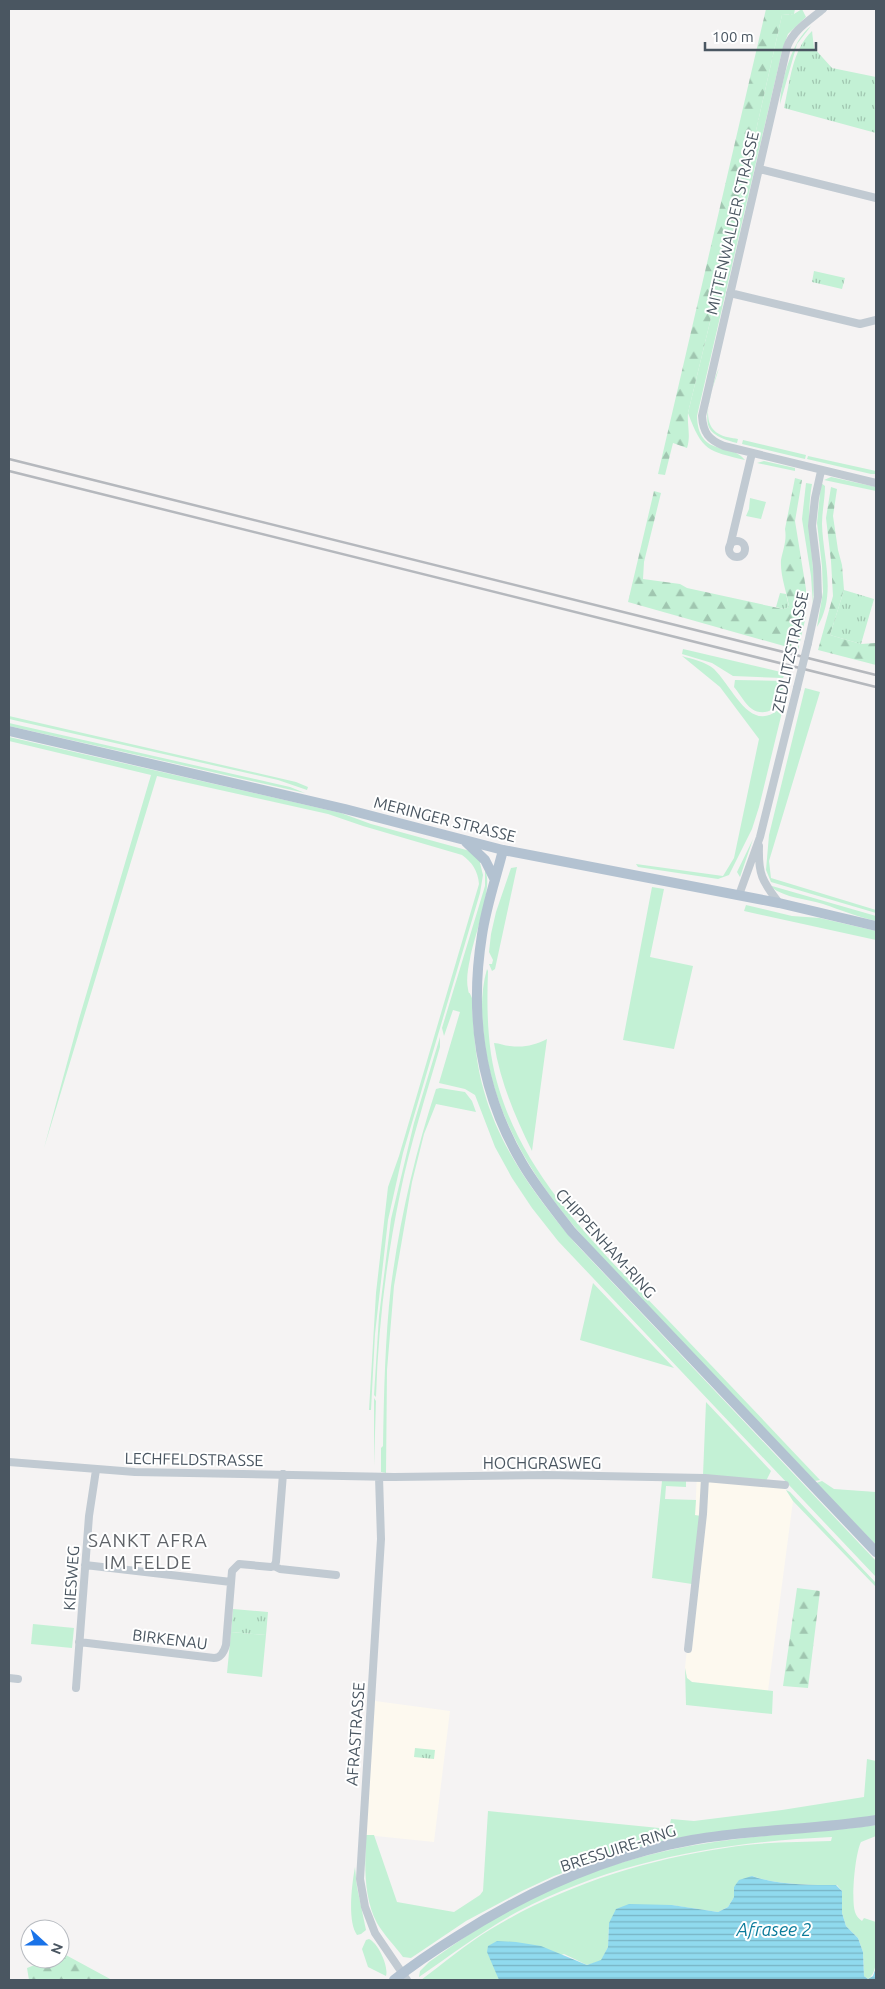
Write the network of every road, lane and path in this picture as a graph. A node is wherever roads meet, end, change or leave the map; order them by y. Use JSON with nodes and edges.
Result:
{"nodes":[{"id":1,"x":823,"y":9,"type":"edge"},
{"id":2,"x":759,"y":169,"type":"junction"},
{"id":3,"x":876,"y":198,"type":"edge"},
{"id":4,"x":730,"y":293,"type":"junction"},
{"id":5,"x":876,"y":320,"type":"edge"},
{"id":6,"x":752,"y":453,"type":"junction"},
{"id":7,"x":821,"y":471,"type":"junction"},
{"id":8,"x":876,"y":483,"type":"edge"},
{"id":9,"x":730,"y":546,"type":"dead end"},
{"id":10,"x":9,"y":731,"type":"edge"},
{"id":11,"x":760,"y":836,"type":"junction"},
{"id":12,"x":463,"y":840,"type":"junction"},
{"id":13,"x":503,"y":850,"type":"junction"},
{"id":14,"x":495,"y":880,"type":"junction"},
{"id":15,"x":740,"y":895,"type":"junction"},
{"id":16,"x":779,"y":903,"type":"junction"},
{"id":17,"x":876,"y":926,"type":"edge"},
{"id":18,"x":9,"y":1462,"type":"edge"},
{"id":19,"x":96,"y":1470,"type":"junction"},
{"id":20,"x":283,"y":1474,"type":"junction"},
{"id":21,"x":379,"y":1477,"type":"junction"},
{"id":22,"x":704,"y":1478,"type":"junction"},
{"id":23,"x":785,"y":1485,"type":"dead end"},
{"id":24,"x":876,"y":1552,"type":"edge"},
{"id":25,"x":85,"y":1565,"type":"junction"},
{"id":26,"x":274,"y":1566,"type":"junction"},
{"id":27,"x":336,"y":1575,"type":"dead end"},
{"id":28,"x":231,"y":1582,"type":"junction"},
{"id":29,"x":80,"y":1642,"type":"junction"},
{"id":30,"x":688,"y":1649,"type":"dead end"},
{"id":31,"x":9,"y":1678,"type":"edge"},
{"id":32,"x":18,"y":1679,"type":"dead end"},
{"id":33,"x":76,"y":1688,"type":"dead end"},
{"id":34,"x":876,"y":1820,"type":"edge"},
{"id":35,"x":401,"y":1978,"type":"edge"}],
"edges":[{"from":1,"to":2,"type":"street","name":"MITTENWALDER STRASSE"},
{"from":2,"to":3,"type":"street"},
{"from":2,"to":4,"type":"street","name":"MITTENWALDER STRASSE"},
{"from":4,"to":5,"type":"street"},
{"from":4,"to":6,"type":"street","name":"MITTENWALDER STRASSE"},
{"from":6,"to":7,"type":"street"},
{"from":6,"to":9,"type":"street"},
{"from":7,"to":8,"type":"street"},
{"from":7,"to":11,"type":"street","name":"ZEDLITZSTRASSE","bridge":true},
{"from":10,"to":12,"type":"main road","name":"MERINGER STRASSE"},
{"from":11,"to":15,"type":"street","name":"ZEDLITZSTRASSE"},
{"from":11,"to":16,"type":"street","name":"ZEDLITZSTRASSE"},
{"from":12,"to":13,"type":"main road","name":"MERINGER STRASSE"},
{"from":12,"to":14,"type":"main road"},
{"from":13,"to":14,"type":"main road","name":"CHIPPENHAM-RING"},
{"from":13,"to":15,"type":"main road","name":"MERINGER STRASSE"},
{"from":14,"to":24,"type":"main road","name":"CHIPPENHAM-RING"},
{"from":15,"to":16,"type":"main road","name":"MERINGER STRASSE"},
{"from":16,"to":17,"type":"main road","name":"MERINGER STRASSE"},
{"from":18,"to":19,"type":"street","name":"LECHFELDSTRASSE"},
{"from":19,"to":20,"type":"street","name":"LECHFELDSTRASSE"},
{"from":19,"to":25,"type":"street","name":"KIESWEG"},
{"from":20,"to":21,"type":"street","name":"LECHFELDSTRASSE"},
{"from":20,"to":26,"type":"street"},
{"from":21,"to":22,"type":"street","name":"HOCHGRASWEG"},
{"from":21,"to":35,"type":"street","name":"AFRASTRASSE"},
{"from":22,"to":23,"type":"street","name":"HOCHGRASWEG"},
{"from":22,"to":30,"type":"street"},
{"from":25,"to":28,"type":"street"},
{"from":25,"to":29,"type":"street","name":"KIESWEG"},
{"from":26,"to":27,"type":"street"},
{"from":26,"to":28,"type":"street"},
{"from":28,"to":29,"type":"street","name":"BIRKENAU"},
{"from":29,"to":33,"type":"street","name":"KIESWEG"},
{"from":31,"to":32,"type":"street"},
{"from":34,"to":35,"type":"main road","name":"BRESSUIRE-RING"}]}
